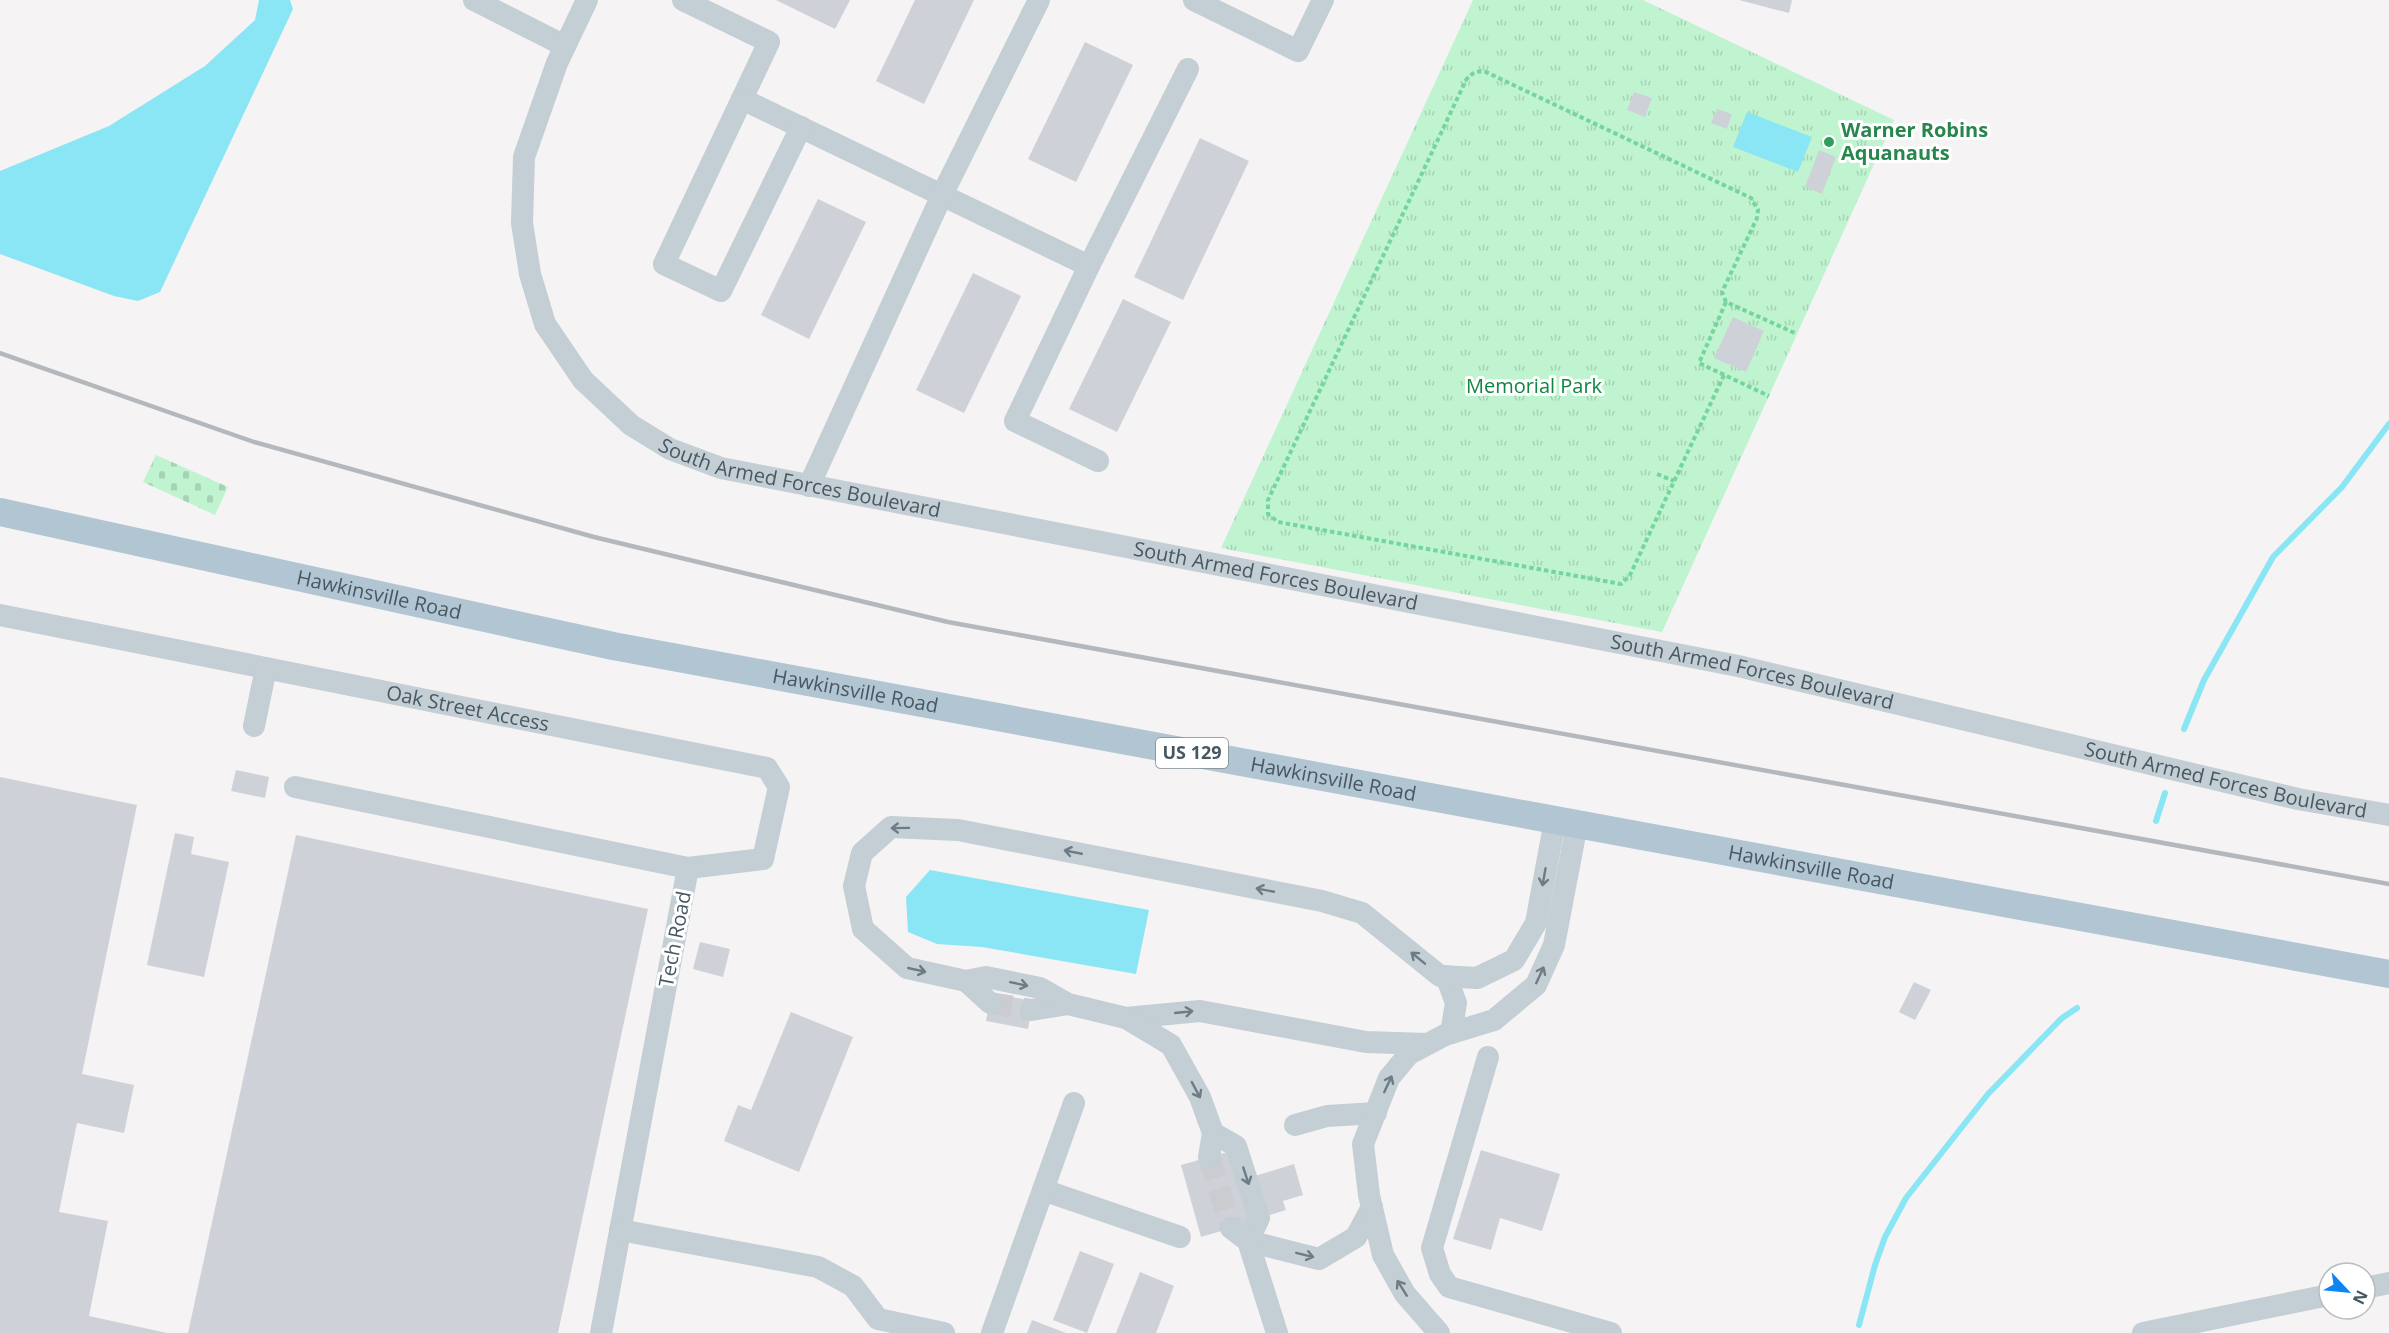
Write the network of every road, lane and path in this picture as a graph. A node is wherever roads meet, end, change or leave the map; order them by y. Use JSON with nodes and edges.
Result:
{"nodes":[{"id":1,"x":474,"y":0,"type":"edge"},
{"id":2,"x":587,"y":0,"type":"edge"},
{"id":3,"x":683,"y":0,"type":"edge"},
{"id":4,"x":1039,"y":0,"type":"edge"},
{"id":5,"x":1194,"y":0,"type":"edge"},
{"id":6,"x":1323,"y":0,"type":"edge"},
{"id":7,"x":565,"y":46,"type":"junction"},
{"id":8,"x":1188,"y":69,"type":"dead end"},
{"id":9,"x":742,"y":99,"type":"junction"},
{"id":10,"x":801,"y":126,"type":"junction"},
{"id":11,"x":942,"y":195,"type":"junction"},
{"id":12,"x":1089,"y":266,"type":"junction"},
{"id":13,"x":1726,"y":302,"type":"junction"},
{"id":14,"x":1797,"y":334,"type":"dead end"},
{"id":15,"x":1724,"y":375,"type":"junction"},
{"id":16,"x":1769,"y":396,"type":"dead end"},
{"id":17,"x":1098,"y":461,"type":"dead end"},
{"id":18,"x":1657,"y":474,"type":"dead end"},
{"id":19,"x":1674,"y":481,"type":"junction"},
{"id":20,"x":809,"y":486,"type":"junction"},
{"id":21,"x":0,"y":512,"type":"edge"},
{"id":22,"x":0,"y":615,"type":"edge"},
{"id":23,"x":266,"y":668,"type":"junction"},
{"id":24,"x":254,"y":726,"type":"dead end"},
{"id":25,"x":295,"y":787,"type":"dead end"},
{"id":26,"x":2389,"y":815,"type":"edge"},
{"id":27,"x":1566,"y":822,"type":"junction"},
{"id":28,"x":688,"y":868,"type":"junction"},
{"id":29,"x":2389,"y":974,"type":"edge"},
{"id":30,"x":1446,"y":976,"type":"junction"},
{"id":31,"x":966,"y":981,"type":"junction"},
{"id":32,"x":990,"y":1003,"type":"tunnel mouth"},
{"id":33,"x":1068,"y":1004,"type":"junction"},
{"id":34,"x":1031,"y":1010,"type":"tunnel mouth"},
{"id":35,"x":1125,"y":1018,"type":"junction"},
{"id":36,"x":1451,"y":1033,"type":"junction"},
{"id":37,"x":1427,"y":1044,"type":"junction"},
{"id":38,"x":1488,"y":1057,"type":"dead end"},
{"id":39,"x":1074,"y":1103,"type":"dead end"},
{"id":40,"x":1376,"y":1113,"type":"junction"},
{"id":41,"x":1294,"y":1125,"type":"dead end"},
{"id":42,"x":1213,"y":1133,"type":"junction"},
{"id":43,"x":1209,"y":1157,"type":"tunnel mouth"},
{"id":44,"x":1043,"y":1190,"type":"junction"},
{"id":45,"x":1372,"y":1207,"type":"junction"},
{"id":46,"x":620,"y":1230,"type":"junction"},
{"id":47,"x":1240,"y":1235,"type":"junction"},
{"id":48,"x":1180,"y":1237,"type":"dead end"},
{"id":49,"x":2317,"y":1299,"type":"edge"},
{"id":50,"x":2227,"y":1325,"type":"edge"},
{"id":51,"x":601,"y":1333,"type":"edge"},
{"id":52,"x":944,"y":1333,"type":"edge"},
{"id":53,"x":992,"y":1333,"type":"edge"},
{"id":54,"x":1277,"y":1333,"type":"edge"},
{"id":55,"x":1439,"y":1333,"type":"edge"},
{"id":56,"x":1611,"y":1333,"type":"edge"},
{"id":57,"x":2143,"y":1333,"type":"edge"}],
"edges":[{"from":1,"to":7,"type":"street"},
{"from":2,"to":7,"type":"street","name":"South Armed Forces Boulevard"},
{"from":3,"to":9,"type":"street"},
{"from":4,"to":11,"type":"street"},
{"from":5,"to":6,"type":"street"},
{"from":7,"to":20,"type":"street","name":"South Armed Forces Boulevard"},
{"from":8,"to":12,"type":"street"},
{"from":9,"to":10,"type":"street"},
{"from":9,"to":10,"type":"street"},
{"from":10,"to":11,"type":"street"},
{"from":11,"to":12,"type":"street"},
{"from":11,"to":20,"type":"street"},
{"from":12,"to":17,"type":"street"},
{"from":13,"to":14,"type":"path"},
{"from":13,"to":15,"type":"path"},
{"from":13,"to":19,"type":"path"},
{"from":15,"to":16,"type":"path"},
{"from":15,"to":19,"type":"path"},
{"from":18,"to":19,"type":"path"},
{"from":20,"to":26,"type":"street","name":"South Armed Forces Boulevard"},
{"from":21,"to":27,"type":"main road","name":"Hawkinsville Road","number":"US 129"},
{"from":22,"to":23,"type":"street","name":"Oak Street Access"},
{"from":23,"to":24,"type":"street"},
{"from":23,"to":28,"type":"street","name":"Oak Street Access"},
{"from":25,"to":28,"type":"street","name":"Tech Road"},
{"from":27,"to":29,"type":"main road","name":"Hawkinsville Road","number":"US 129"},
{"from":27,"to":30,"type":"street","one_way":true},
{"from":36,"to":27,"type":"street","one_way":true},
{"from":28,"to":46,"type":"street","name":"Tech Road"},
{"from":30,"to":31,"type":"street","one_way":true},
{"from":30,"to":36,"type":"street"},
{"from":31,"to":32,"type":"street"},
{"from":31,"to":33,"type":"street","one_way":true},
{"from":33,"to":34,"type":"street"},
{"from":33,"to":35,"type":"street"},
{"from":35,"to":37,"type":"street","one_way":true},
{"from":35,"to":42,"type":"street","one_way":true},
{"from":36,"to":37,"type":"street"},
{"from":40,"to":37,"type":"street","one_way":true},
{"from":38,"to":56,"type":"street"},
{"from":39,"to":44,"type":"street"},
{"from":40,"to":41,"type":"street"},
{"from":40,"to":45,"type":"street"},
{"from":42,"to":43,"type":"street"},
{"from":42,"to":47,"type":"street","one_way":true},
{"from":44,"to":48,"type":"street"},
{"from":44,"to":53,"type":"street"},
{"from":47,"to":45,"type":"street","one_way":true},
{"from":55,"to":45,"type":"street","one_way":true},
{"from":46,"to":51,"type":"street","name":"Tech Road"},
{"from":46,"to":52,"type":"street"},
{"from":47,"to":54,"type":"street"},
{"from":49,"to":50,"type":"street"},
{"from":50,"to":57,"type":"street"}]}
